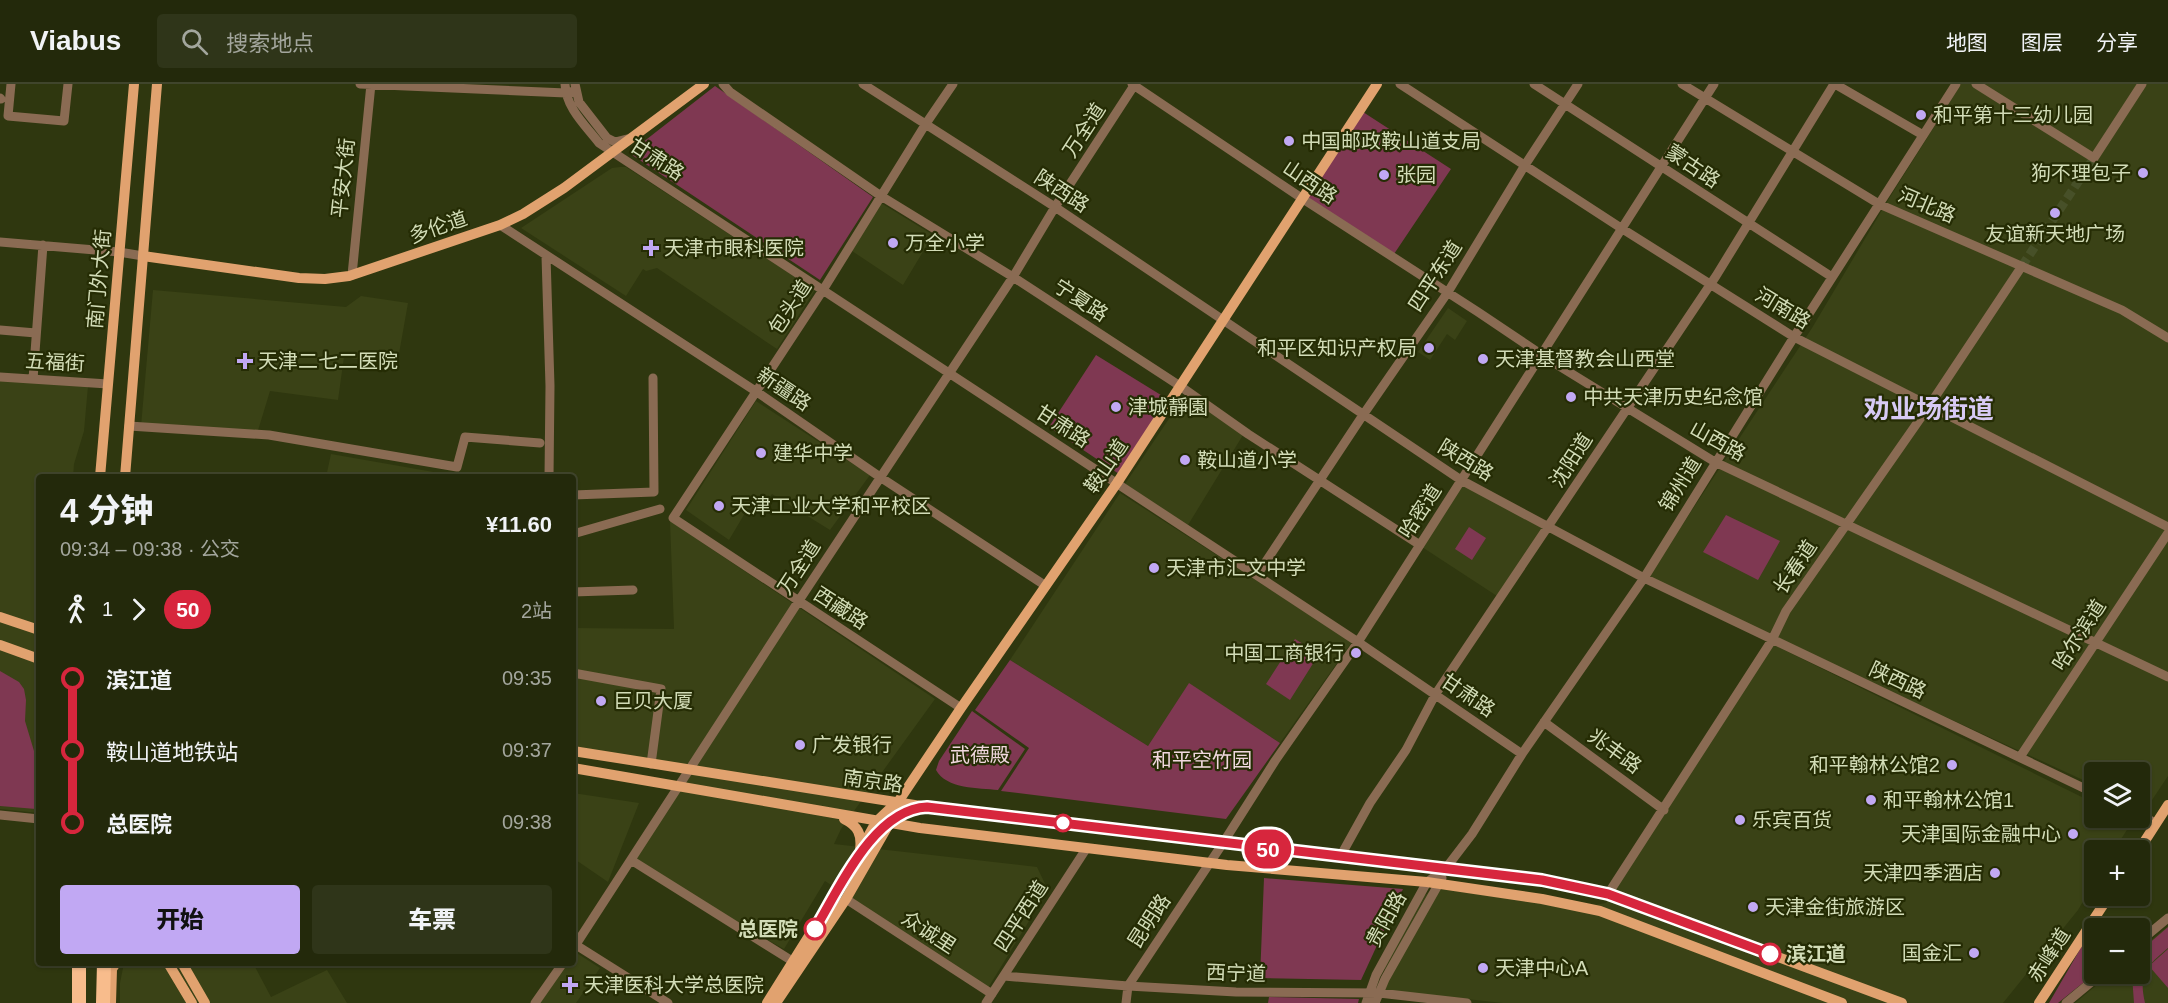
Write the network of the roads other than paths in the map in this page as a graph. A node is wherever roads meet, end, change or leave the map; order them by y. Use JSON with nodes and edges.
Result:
{"nodes":[{"id":1,"x":11,"y":84,"type":"edge"},
{"id":2,"x":63,"y":84,"type":"edge"},
{"id":3,"x":68,"y":84,"type":"edge"},
{"id":4,"x":134,"y":84,"type":"edge"},
{"id":5,"x":157,"y":84,"type":"edge"},
{"id":6,"x":360,"y":84,"type":"edge"},
{"id":7,"x":371,"y":84,"type":"edge"},
{"id":8,"x":704,"y":84,"type":"edge"},
{"id":9,"x":723,"y":84,"type":"edge"},
{"id":10,"x":863,"y":84,"type":"edge"},
{"id":11,"x":953,"y":84,"type":"edge"},
{"id":12,"x":1377,"y":84,"type":"edge"},
{"id":13,"x":1400,"y":84,"type":"edge"},
{"id":14,"x":1534,"y":84,"type":"edge"},
{"id":15,"x":1578,"y":84,"type":"edge"},
{"id":16,"x":1682,"y":84,"type":"edge"},
{"id":17,"x":1714,"y":84,"type":"edge"},
{"id":18,"x":1834,"y":84,"type":"edge"},
{"id":19,"x":1956,"y":84,"type":"edge"},
{"id":20,"x":1976,"y":84,"type":"edge"},
{"id":21,"x":2142,"y":84,"type":"edge"},
{"id":22,"x":1134,"y":85,"type":"edge"},
{"id":23,"x":570,"y":88,"type":"edge"},
{"id":24,"x":1705,"y":99,"type":"junction"},
{"id":25,"x":1564,"y":103,"type":"junction"},
{"id":26,"x":924,"y":125,"type":"junction"},
{"id":27,"x":1923,"y":135,"type":"junction"},
{"id":28,"x":630,"y":139,"type":"junction"},
{"id":29,"x":1791,"y":150,"type":"junction"},
{"id":30,"x":612,"y":152,"type":"junction"},
{"id":31,"x":1525,"y":165,"type":"junction"},
{"id":32,"x":1662,"y":166,"type":"junction"},
{"id":33,"x":881,"y":196,"type":"junction"},
{"id":34,"x":1303,"y":200,"type":"junction"},
{"id":35,"x":1879,"y":204,"type":"junction"},
{"id":36,"x":1055,"y":207,"type":"junction"},
{"id":37,"x":500,"y":225,"type":"junction"},
{"id":38,"x":1748,"y":225,"type":"junction"},
{"id":39,"x":1621,"y":228,"type":"junction"},
{"id":40,"x":0,"y":242,"type":"edge"},
{"id":41,"x":43,"y":245,"type":"junction"},
{"id":42,"x":119,"y":252,"type":"junction"},
{"id":43,"x":143,"y":256,"type":"junction"},
{"id":44,"x":546,"y":256,"type":"junction"},
{"id":45,"x":2022,"y":266,"type":"junction"},
{"id":46,"x":352,"y":275,"type":"junction"},
{"id":47,"x":1012,"y":277,"type":"junction"},
{"id":48,"x":1832,"y":277,"type":"junction"},
{"id":49,"x":1709,"y":283,"type":"junction"},
{"id":50,"x":824,"y":290,"type":"junction"},
{"id":51,"x":1448,"y":292,"type":"junction"},
{"id":52,"x":1222,"y":321,"type":"junction"},
{"id":53,"x":0,"y":330,"type":"edge"},
{"id":54,"x":36,"y":333,"type":"junction"},
{"id":55,"x":1794,"y":337,"type":"junction"},
{"id":56,"x":2168,"y":338,"type":"edge"},
{"id":57,"x":1542,"y":356,"type":"junction"},
{"id":58,"x":948,"y":373,"type":"junction"},
{"id":59,"x":0,"y":377,"type":"edge"},
{"id":60,"x":653,"y":378,"type":"dead end"},
{"id":61,"x":33,"y":379,"type":"junction"},
{"id":62,"x":108,"y":384,"type":"junction"},
{"id":63,"x":1180,"y":386,"type":"junction"},
{"id":64,"x":757,"y":392,"type":"junction"},
{"id":65,"x":1929,"y":406,"type":"junction"},
{"id":66,"x":1626,"y":409,"type":"junction"},
{"id":67,"x":1363,"y":415,"type":"junction"},
{"id":68,"x":129,"y":426,"type":"junction"},
{"id":69,"x":540,"y":442,"type":"dead end"},
{"id":70,"x":102,"y":454,"type":"junction"},
{"id":71,"x":1715,"y":462,"type":"junction"},
{"id":72,"x":96,"y":474,"type":"edge"},
{"id":73,"x":100,"y":474,"type":"edge"},
{"id":74,"x":125,"y":474,"type":"edge"},
{"id":75,"x":549,"y":474,"type":"edge"},
{"id":76,"x":880,"y":477,"type":"junction"},
{"id":77,"x":1320,"y":480,"type":"junction"},
{"id":78,"x":1461,"y":480,"type":"junction"},
{"id":79,"x":1117,"y":483,"type":"junction"},
{"id":80,"x":576,"y":495,"type":"edge"},
{"id":81,"x":660,"y":509,"type":"dead end"},
{"id":82,"x":674,"y":518,"type":"joint"},
{"id":83,"x":1845,"y":525,"type":"junction"},
{"id":84,"x":1549,"y":527,"type":"junction"},
{"id":85,"x":2168,"y":527,"type":"edge"},
{"id":86,"x":576,"y":533,"type":"edge"},
{"id":87,"x":2168,"y":533,"type":"edge"},
{"id":88,"x":1420,"y":545,"type":"junction"},
{"id":89,"x":1257,"y":575,"type":"junction"},
{"id":90,"x":1644,"y":578,"type":"junction"},
{"id":91,"x":1046,"y":586,"type":"junction"},
{"id":92,"x":633,"y":590,"type":"dead end"},
{"id":93,"x":576,"y":592,"type":"edge"},
{"id":94,"x":798,"y":602,"type":"junction"},
{"id":95,"x":0,"y":617,"type":"edge"},
{"id":96,"x":15,"y":623,"type":"junction"},
{"id":97,"x":36,"y":623,"type":"edge"},
{"id":98,"x":36,"y":629,"type":"edge"},
{"id":99,"x":1772,"y":640,"type":"junction"},
{"id":100,"x":1358,"y":642,"type":"junction"},
{"id":101,"x":2096,"y":643,"type":"junction"},
{"id":102,"x":0,"y":645,"type":"edge"},
{"id":103,"x":36,"y":658,"type":"edge"},
{"id":104,"x":576,"y":674,"type":"edge"},
{"id":105,"x":2168,"y":677,"type":"edge"},
{"id":106,"x":1435,"y":695,"type":"junction"},
{"id":107,"x":961,"y":708,"type":"junction"},
{"id":108,"x":1544,"y":722,"type":"junction"},
{"id":109,"x":576,"y":752,"type":"edge"},
{"id":110,"x":1522,"y":754,"type":"junction"},
{"id":111,"x":2020,"y":758,"type":"junction"},
{"id":112,"x":651,"y":764,"type":"junction"},
{"id":113,"x":576,"y":769,"type":"edge"},
{"id":114,"x":689,"y":770,"type":"junction"},
{"id":115,"x":679,"y":786,"type":"junction"},
{"id":116,"x":2084,"y":788,"type":"edge"},
{"id":117,"x":898,"y":802,"type":"junction"},
{"id":118,"x":2168,"y":805,"type":"edge"},
{"id":119,"x":927,"y":807,"type":"junction"},
{"id":120,"x":1664,"y":810,"type":"junction"},
{"id":121,"x":833,"y":814,"type":"junction"},
{"id":122,"x":0,"y":815,"type":"edge"},
{"id":123,"x":36,"y":819,"type":"edge"},
{"id":124,"x":2150,"y":820,"type":"edge"},
{"id":125,"x":885,"y":822,"type":"junction"},
{"id":126,"x":2156,"y":823,"type":"junction"},
{"id":127,"x":928,"y":829,"type":"junction"},
{"id":128,"x":2145,"y":840,"type":"edge"},
{"id":129,"x":1223,"y":843,"type":"junction"},
{"id":130,"x":876,"y":847,"type":"junction"},
{"id":131,"x":1086,"y":849,"type":"junction"},
{"id":132,"x":858,"y":856,"type":"junction"},
{"id":133,"x":1340,"y":857,"type":"junction"},
{"id":134,"x":631,"y":860,"type":"junction"},
{"id":135,"x":1209,"y":862,"type":"junction"},
{"id":136,"x":1446,"y":868,"type":"junction"},
{"id":137,"x":1427,"y":882,"type":"junction"},
{"id":138,"x":1439,"y":884,"type":"junction"},
{"id":139,"x":1608,"y":894,"type":"junction"},
{"id":140,"x":846,"y":899,"type":"junction"},
{"id":141,"x":2168,"y":918,"type":"edge"},
{"id":142,"x":2150,"y":933,"type":"edge"},
{"id":143,"x":2084,"y":938,"type":"edge"},
{"id":144,"x":576,"y":944,"type":"edge"},
{"id":145,"x":576,"y":948,"type":"edge"},
{"id":146,"x":797,"y":964,"type":"junction"},
{"id":147,"x":79,"y":966,"type":"edge"},
{"id":148,"x":104,"y":966,"type":"edge"},
{"id":149,"x":114,"y":966,"type":"edge"},
{"id":150,"x":170,"y":966,"type":"edge"},
{"id":151,"x":184,"y":966,"type":"edge"},
{"id":152,"x":561,"y":966,"type":"edge"},
{"id":153,"x":1004,"y":976,"type":"junction"},
{"id":154,"x":2089,"y":984,"type":"edge"},
{"id":155,"x":1128,"y":986,"type":"junction"},
{"id":156,"x":1374,"y":993,"type":"junction"},
{"id":157,"x":992,"y":994,"type":"junction"},
{"id":158,"x":79,"y":1003,"type":"edge"},
{"id":159,"x":103,"y":1003,"type":"edge"},
{"id":160,"x":111,"y":1003,"type":"edge"},
{"id":161,"x":192,"y":1003,"type":"edge"},
{"id":162,"x":205,"y":1003,"type":"edge"},
{"id":163,"x":535,"y":1003,"type":"edge"},
{"id":164,"x":668,"y":1003,"type":"edge"},
{"id":165,"x":767,"y":1003,"type":"edge"},
{"id":166,"x":776,"y":1003,"type":"edge"},
{"id":167,"x":986,"y":1003,"type":"edge"},
{"id":168,"x":1126,"y":1003,"type":"edge"},
{"id":169,"x":1366,"y":1003,"type":"edge"},
{"id":170,"x":1375,"y":1003,"type":"edge"},
{"id":171,"x":1467,"y":1003,"type":"edge"},
{"id":172,"x":1842,"y":1003,"type":"edge"},
{"id":173,"x":1902,"y":1003,"type":"edge"},
{"id":174,"x":2039,"y":1003,"type":"edge"},
{"id":175,"x":2066,"y":1003,"type":"edge"}],
"edges":[{"from":1,"to":3,"type":"street"},
{"from":2,"to":3,"type":"street"},
{"from":4,"to":42,"type":"main road","name":"南门外大街"},
{"from":5,"to":43,"type":"main road"},
{"from":6,"to":7,"type":"street"},
{"from":7,"to":23,"type":"street"},
{"from":7,"to":46,"type":"street","name":"平安大街"},
{"from":8,"to":28,"type":"main road","name":"多伦道"},
{"from":9,"to":33,"type":"street","name":"宁夏路"},
{"from":10,"to":26,"type":"street","name":"陕西路"},
{"from":11,"to":26,"type":"street","name":"包头道"},
{"from":12,"to":34,"type":"main road","name":"鞍山道"},
{"from":13,"to":31,"type":"street","name":"河南路"},
{"from":14,"to":25,"type":"street","name":"蒙古路"},
{"from":15,"to":25,"type":"street","name":"四平东道"},
{"from":16,"to":24,"type":"street","name":"河北路"},
{"from":17,"to":24,"type":"street","name":"哈密道"},
{"from":18,"to":27,"type":"street"},
{"from":18,"to":29,"type":"street","name":"沈阳道"},
{"from":19,"to":27,"type":"street","name":"锦州道"},
{"from":20,"to":21,"type":"street"},
{"from":22,"to":34,"type":"street","name":"山西路"},
{"from":22,"to":36,"type":"street","name":"万全道"},
{"from":23,"to":28,"type":"street"},
{"from":23,"to":30,"type":"street","name":"甘肃路"},
{"from":24,"to":29,"type":"street","name":"河北路"},
{"from":24,"to":32,"type":"street","name":"哈密道"},
{"from":25,"to":31,"type":"street","name":"四平东道"},
{"from":25,"to":32,"type":"street","name":"蒙古路"},
{"from":26,"to":33,"type":"street","name":"包头道"},
{"from":26,"to":36,"type":"street","name":"陕西路"},
{"from":27,"to":35,"type":"street","name":"锦州道"},
{"from":28,"to":30,"type":"main road","name":"多伦道"},
{"from":29,"to":35,"type":"street","name":"河北路"},
{"from":29,"to":38,"type":"street","name":"沈阳道"},
{"from":30,"to":37,"type":"main road","name":"多伦道"},
{"from":30,"to":50,"type":"street","name":"甘肃路"},
{"from":31,"to":39,"type":"street","name":"河南路"},
{"from":31,"to":51,"type":"street","name":"四平东道"},
{"from":32,"to":38,"type":"street","name":"蒙古路"},
{"from":32,"to":39,"type":"street","name":"哈密道"},
{"from":33,"to":47,"type":"street","name":"宁夏路"},
{"from":33,"to":50,"type":"street","name":"包头道"},
{"from":34,"to":51,"type":"street","name":"山西路"},
{"from":34,"to":52,"type":"main road","name":"鞍山道"},
{"from":35,"to":45,"type":"street","name":"河北路"},
{"from":35,"to":48,"type":"street","name":"锦州道"},
{"from":36,"to":47,"type":"street","name":"万全道"},
{"from":36,"to":52,"type":"street","name":"陕西路"},
{"from":37,"to":44,"type":"street","name":"新疆路"},
{"from":37,"to":46,"type":"main road","name":"多伦道"},
{"from":38,"to":48,"type":"street","name":"蒙古路"},
{"from":38,"to":49,"type":"street","name":"沈阳道"},
{"from":39,"to":49,"type":"street","name":"河南路"},
{"from":39,"to":57,"type":"street","name":"哈密道"},
{"from":40,"to":41,"type":"street"},
{"from":41,"to":42,"type":"street"},
{"from":41,"to":54,"type":"street"},
{"from":42,"to":43,"type":"street"},
{"from":42,"to":62,"type":"main road","name":"南门外大街"},
{"from":43,"to":46,"type":"main road","name":"多伦道"},
{"from":43,"to":68,"type":"main road"},
{"from":44,"to":64,"type":"street","name":"新疆路"},
{"from":44,"to":75,"type":"street"},
{"from":45,"to":56,"type":"street","name":"河北路"},
{"from":45,"to":65,"type":"street","name":"长春道"},
{"from":47,"to":58,"type":"street","name":"万全道"},
{"from":47,"to":63,"type":"street","name":"宁夏路"},
{"from":48,"to":55,"type":"street","name":"锦州道"},
{"from":49,"to":55,"type":"street","name":"河南路"},
{"from":49,"to":66,"type":"street","name":"沈阳道"},
{"from":50,"to":58,"type":"street","name":"甘肃路"},
{"from":50,"to":64,"type":"street","name":"包头道"},
{"from":51,"to":57,"type":"street","name":"山西路"},
{"from":51,"to":67,"type":"street","name":"四平东道"},
{"from":52,"to":63,"type":"main road","name":"鞍山道"},
{"from":52,"to":67,"type":"street","name":"陕西路"},
{"from":53,"to":54,"type":"street"},
{"from":54,"to":61,"type":"street"},
{"from":55,"to":65,"type":"street","name":"河南路"},
{"from":55,"to":71,"type":"street","name":"锦州道"},
{"from":57,"to":66,"type":"street","name":"山西路"},
{"from":57,"to":78,"type":"street","name":"哈密道"},
{"from":58,"to":76,"type":"street","name":"万全道"},
{"from":58,"to":79,"type":"street","name":"甘肃路"},
{"from":59,"to":61,"type":"street","name":"五福街"},
{"from":60,"to":80,"type":"street"},
{"from":61,"to":62,"type":"street","name":"五福街"},
{"from":62,"to":70,"type":"main road","name":"南门外大街"},
{"from":63,"to":77,"type":"street","name":"宁夏路"},
{"from":63,"to":79,"type":"main road","name":"鞍山道"},
{"from":64,"to":76,"type":"street","name":"新疆路"},
{"from":64,"to":82,"type":"street","name":"包头道"},
{"from":65,"to":83,"type":"street","name":"长春道"},
{"from":65,"to":85,"type":"street","name":"河南路"},
{"from":66,"to":71,"type":"street","name":"山西路"},
{"from":66,"to":84,"type":"street","name":"沈阳道"},
{"from":67,"to":77,"type":"street","name":"四平东道"},
{"from":67,"to":78,"type":"street","name":"陕西路"},
{"from":68,"to":69,"type":"street"},
{"from":68,"to":74,"type":"main road"},
{"from":70,"to":72,"type":"main road"},
{"from":70,"to":73,"type":"main road","name":"南门外大街"},
{"from":71,"to":83,"type":"street","name":"山西路"},
{"from":71,"to":90,"type":"street","name":"锦州道"},
{"from":76,"to":91,"type":"street","name":"新疆路"},
{"from":76,"to":94,"type":"street","name":"万全道"},
{"from":77,"to":88,"type":"street","name":"宁夏路"},
{"from":77,"to":89,"type":"street","name":"四平东道"},
{"from":78,"to":84,"type":"street","name":"陕西路"},
{"from":78,"to":88,"type":"street","name":"哈密道"},
{"from":79,"to":89,"type":"street","name":"甘肃路"},
{"from":79,"to":91,"type":"main road","name":"鞍山道"},
{"from":81,"to":86,"type":"street"},
{"from":82,"to":94,"type":"street","name":"西藏路"},
{"from":83,"to":99,"type":"street","name":"长春道"},
{"from":83,"to":101,"type":"street","name":"山西路"},
{"from":84,"to":90,"type":"street","name":"陕西路"},
{"from":84,"to":106,"type":"street","name":"沈阳道"},
{"from":87,"to":101,"type":"street","name":"哈尔滨道"},
{"from":88,"to":100,"type":"street","name":"哈密道"},
{"from":89,"to":100,"type":"street","name":"甘肃路"},
{"from":90,"to":99,"type":"street","name":"陕西路"},
{"from":90,"to":108,"type":"street","name":"锦州道"},
{"from":91,"to":107,"type":"main road","name":"鞍山道"},
{"from":92,"to":93,"type":"street"},
{"from":94,"to":107,"type":"street","name":"西藏路"},
{"from":94,"to":114,"type":"street","name":"万全道"},
{"from":95,"to":96,"type":"main road"},
{"from":96,"to":97,"type":"main road"},
{"from":96,"to":98,"type":"main road"},
{"from":99,"to":111,"type":"street","name":"陕西路"},
{"from":99,"to":120,"type":"street","name":"长春道"},
{"from":100,"to":106,"type":"street","name":"甘肃路"},
{"from":100,"to":129,"type":"street","name":"哈密道"},
{"from":101,"to":105,"type":"street","name":"山西路"},
{"from":101,"to":111,"type":"street","name":"哈尔滨道"},
{"from":102,"to":103,"type":"main road"},
{"from":104,"to":112,"type":"street"},
{"from":106,"to":110,"type":"street","name":"甘肃路"},
{"from":106,"to":133,"type":"street","name":"沈阳道"},
{"from":107,"to":117,"type":"main road","name":"鞍山道"},
{"from":108,"to":110,"type":"street","name":"锦州道"},
{"from":108,"to":120,"type":"street","name":"兆丰路"},
{"from":109,"to":112,"type":"main road","name":"南京路"},
{"from":110,"to":136,"type":"street","name":"锦州道"},
{"from":111,"to":116,"type":"street","name":"陕西路"},
{"from":112,"to":114,"type":"main road","name":"南京路"},
{"from":113,"to":115,"type":"main road","name":"南京路"},
{"from":114,"to":115,"type":"street","name":"万全道"},
{"from":114,"to":117,"type":"main road","name":"南京路"},
{"from":115,"to":121,"type":"main road","name":"南京路"},
{"from":115,"to":134,"type":"street","name":"万全道"},
{"from":117,"to":119,"type":"main road","name":"南京路"},
{"from":117,"to":125,"type":"main road","name":"鞍山道"},
{"from":118,"to":126,"type":"main road"},
{"from":119,"to":125,"type":"main road"},
{"from":119,"to":129,"type":"main road","name":"南京路"},
{"from":120,"to":139,"type":"street","name":"长春道"},
{"from":121,"to":125,"type":"main road","name":"南京路"},
{"from":121,"to":132,"type":"main road"},
{"from":122,"to":123,"type":"street"},
{"from":124,"to":126,"type":"street"},
{"from":125,"to":127,"type":"main road","name":"南京路"},
{"from":125,"to":130,"type":"main road","name":"鞍山道"},
{"from":125,"to":132,"type":"main road","name":"鞍山道"},
{"from":126,"to":128,"type":"main road"},
{"from":127,"to":130,"type":"main road"},
{"from":127,"to":131,"type":"main road","name":"南京路"},
{"from":129,"to":133,"type":"main road","name":"南京路"},
{"from":129,"to":135,"type":"street","name":"哈密道"},
{"from":130,"to":140,"type":"main road","name":"鞍山道"},
{"from":131,"to":135,"type":"main road","name":"南京路"},
{"from":131,"to":153,"type":"street","name":"四平西道"},
{"from":132,"to":146,"type":"main road","name":"鞍山道"},
{"from":133,"to":136,"type":"main road","name":"南京路"},
{"from":134,"to":144,"type":"street","name":"万全道"},
{"from":134,"to":146,"type":"street"},
{"from":135,"to":137,"type":"main road","name":"南京路"},
{"from":135,"to":155,"type":"street","name":"昆明路"},
{"from":136,"to":137,"type":"street","name":"贵阳路"},
{"from":136,"to":138,"type":"street","name":"贵阳路"},
{"from":136,"to":139,"type":"main road","name":"南京路"},
{"from":137,"to":138,"type":"main road","name":"南京路"},
{"from":137,"to":156,"type":"street","name":"贵阳路"},
{"from":138,"to":156,"type":"street","name":"贵阳路"},
{"from":138,"to":172,"type":"main road","name":"南京路"},
{"from":139,"to":173,"type":"main road","name":"南京路"},
{"from":140,"to":146,"type":"main road","name":"鞍山道"},
{"from":140,"to":157,"type":"street","name":"众诚里"},
{"from":141,"to":142,"type":"street"},
{"from":143,"to":174,"type":"main road","name":"赤峰道"},
{"from":145,"to":164,"type":"street"},
{"from":146,"to":165,"type":"main road","name":"鞍山道"},
{"from":146,"to":166,"type":"main road","name":"鞍山道"},
{"from":147,"to":158,"type":"highway"},
{"from":148,"to":159,"type":"highway"},
{"from":149,"to":160,"type":"main road"},
{"from":150,"to":161,"type":"main road"},
{"from":151,"to":162,"type":"main road"},
{"from":152,"to":163,"type":"street"},
{"from":153,"to":155,"type":"street","name":"西宁道"},
{"from":153,"to":157,"type":"street","name":"四平西道"},
{"from":154,"to":175,"type":"street"},
{"from":155,"to":156,"type":"street","name":"西宁道"},
{"from":155,"to":168,"type":"street","name":"昆明路"},
{"from":156,"to":169,"type":"street","name":"贵阳路"},
{"from":156,"to":170,"type":"street","name":"贵阳路"},
{"from":156,"to":171,"type":"street","name":"西宁道"},
{"from":157,"to":167,"type":"street","name":"四平西道"}]}
